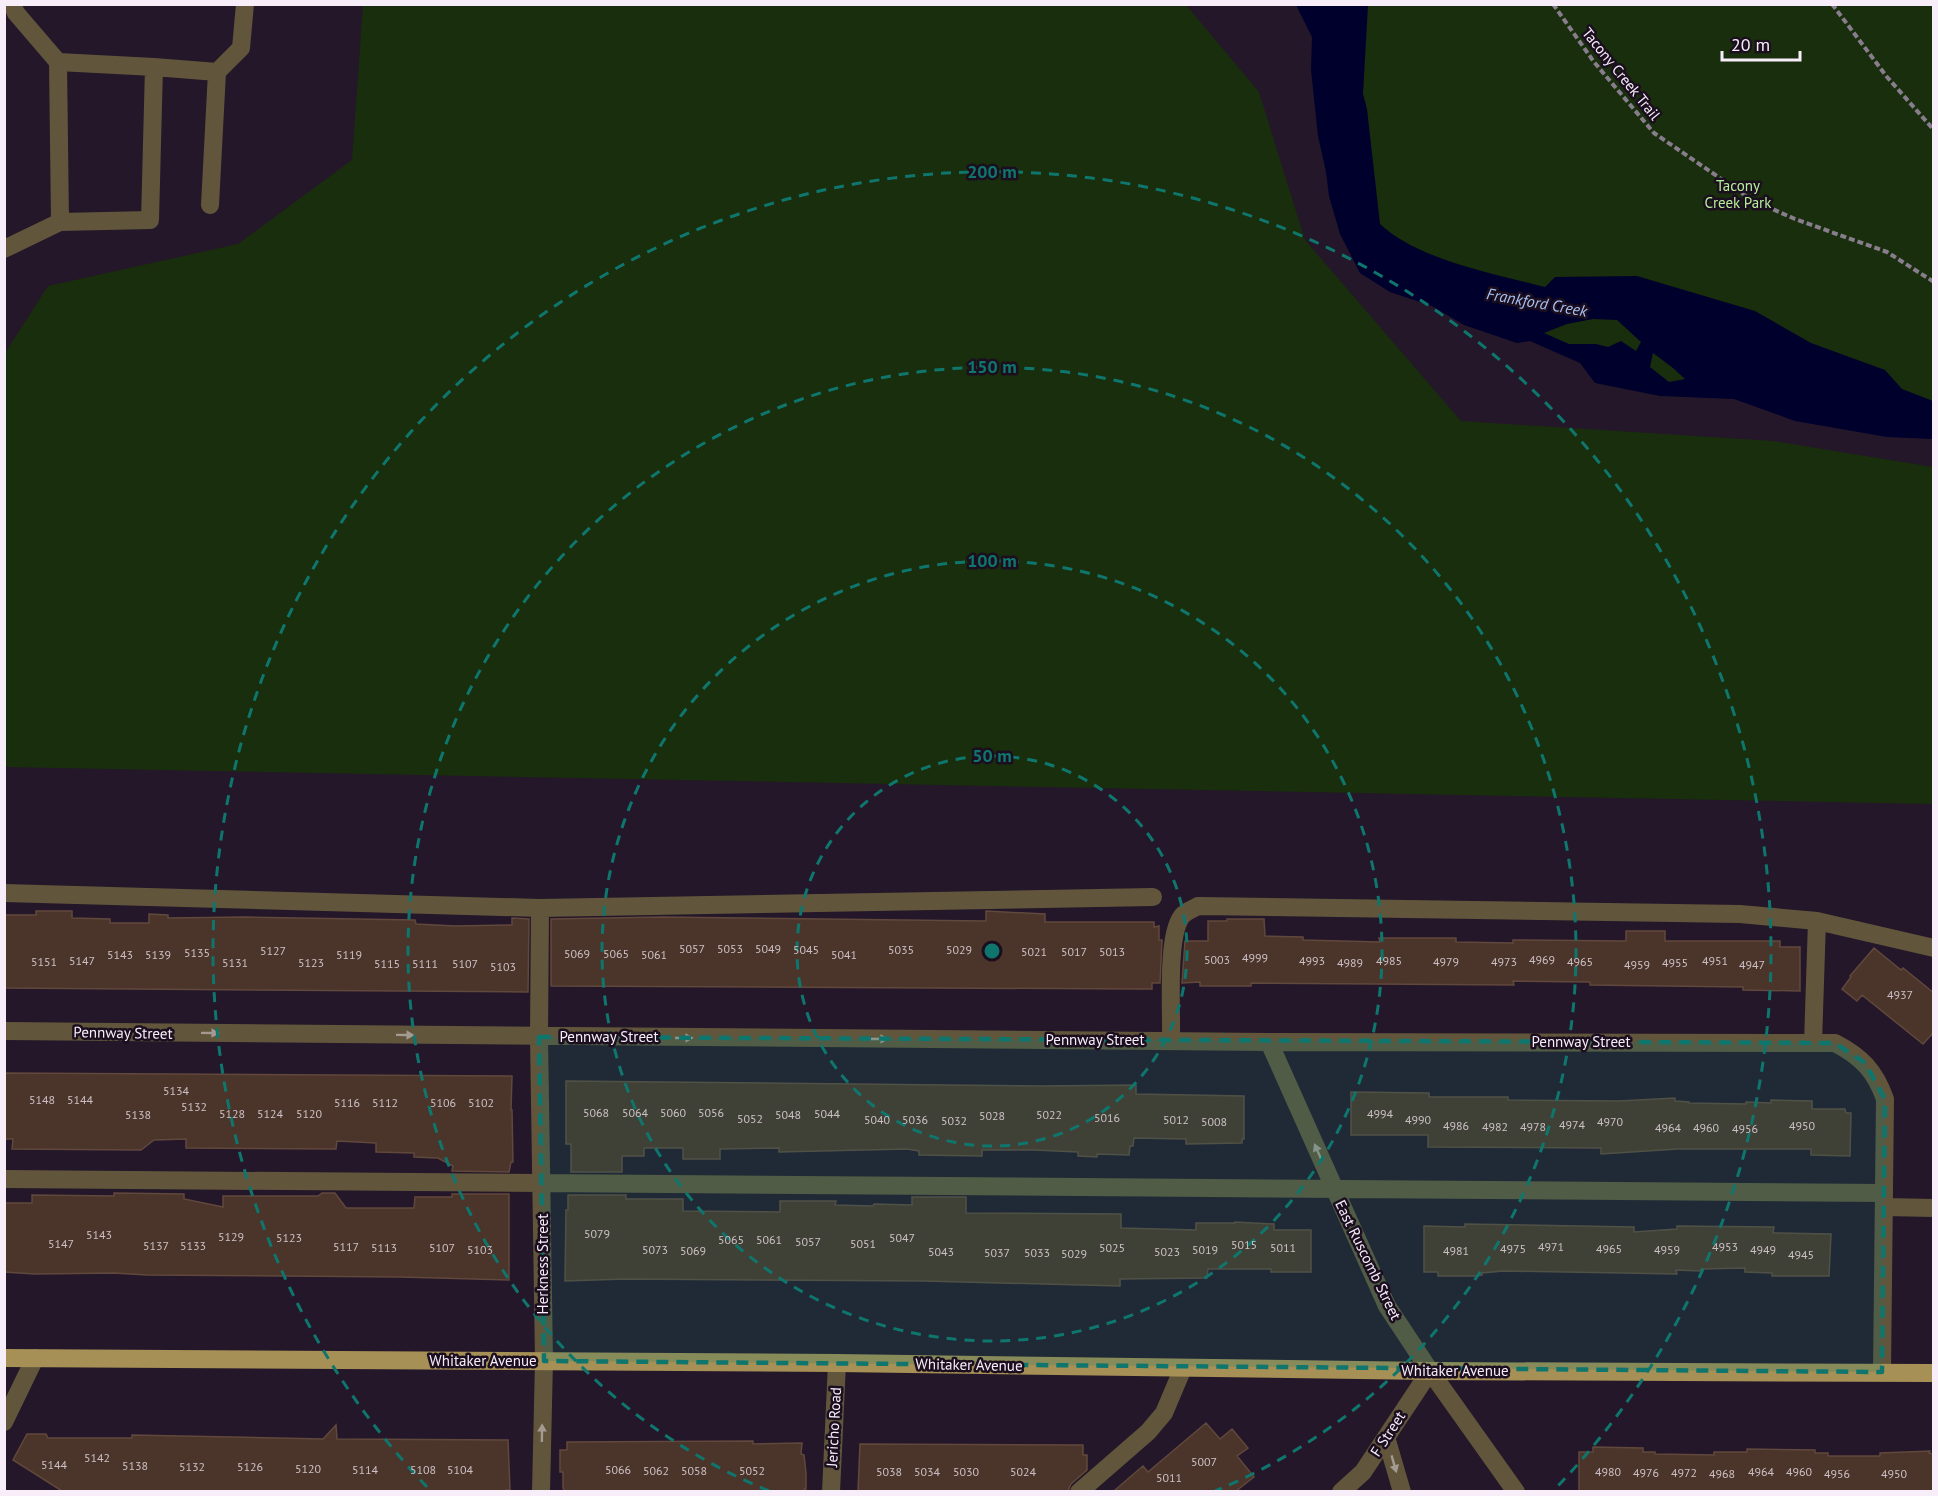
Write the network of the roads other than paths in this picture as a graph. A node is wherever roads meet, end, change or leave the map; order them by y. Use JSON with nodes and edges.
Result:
{"nodes":[{"id":1,"x":12,"y":4,"type":"edge"},
{"id":2,"x":245,"y":4,"type":"edge"},
{"id":3,"x":58,"y":62,"type":"junction"},
{"id":4,"x":154,"y":68,"type":"junction"},
{"id":5,"x":217,"y":72,"type":"junction"},
{"id":6,"x":210,"y":205,"type":"dead end"},
{"id":7,"x":60,"y":222,"type":"junction"},
{"id":8,"x":4,"y":249,"type":"edge"},
{"id":9,"x":4,"y":893,"type":"edge"},
{"id":10,"x":1153,"y":897,"type":"dead end"},
{"id":11,"x":540,"y":908,"type":"junction"},
{"id":12,"x":1818,"y":921,"type":"junction"},
{"id":13,"x":1934,"y":948,"type":"edge"},
{"id":14,"x":4,"y":1031,"type":"edge"},
{"id":15,"x":539,"y":1037,"type":"junction"},
{"id":16,"x":1171,"y":1041,"type":"junction"},
{"id":17,"x":1269,"y":1042,"type":"junction"},
{"id":18,"x":1813,"y":1043,"type":"junction"},
{"id":19,"x":4,"y":1179,"type":"edge"},
{"id":20,"x":543,"y":1184,"type":"junction"},
{"id":21,"x":1334,"y":1187,"type":"junction"},
{"id":22,"x":1884,"y":1200,"type":"junction"},
{"id":23,"x":1934,"y":1208,"type":"edge"},
{"id":24,"x":4,"y":1358,"type":"edge"},
{"id":25,"x":35,"y":1358,"type":"junction"},
{"id":26,"x":544,"y":1361,"type":"junction"},
{"id":27,"x":837,"y":1362,"type":"junction"},
{"id":28,"x":1183,"y":1368,"type":"junction"},
{"id":29,"x":1430,"y":1371,"type":"junction"},
{"id":30,"x":1882,"y":1372,"type":"junction"},
{"id":31,"x":1934,"y":1372,"type":"edge"},
{"id":32,"x":4,"y":1422,"type":"edge"},
{"id":33,"x":1386,"y":1437,"type":"junction"},
{"id":34,"x":541,"y":1491,"type":"edge"},
{"id":35,"x":831,"y":1491,"type":"edge"},
{"id":36,"x":1080,"y":1491,"type":"edge"},
{"id":37,"x":1341,"y":1491,"type":"edge"},
{"id":38,"x":1402,"y":1491,"type":"edge"},
{"id":39,"x":1516,"y":1491,"type":"edge"}],
"edges":[{"from":1,"to":3,"type":"street"},
{"from":2,"to":5,"type":"street"},
{"from":3,"to":4,"type":"street"},
{"from":3,"to":7,"type":"street"},
{"from":4,"to":5,"type":"street"},
{"from":4,"to":7,"type":"street"},
{"from":5,"to":6,"type":"street"},
{"from":7,"to":8,"type":"street"},
{"from":9,"to":11,"type":"street"},
{"from":10,"to":11,"type":"street"},
{"from":11,"to":15,"type":"street","name":"Herkness Street"},
{"from":12,"to":13,"type":"street"},
{"from":12,"to":16,"type":"street"},
{"from":12,"to":18,"type":"street"},
{"from":14,"to":15,"type":"street","name":"Pennway Street","one_way":true},
{"from":15,"to":16,"type":"street","name":"Pennway Street","one_way":true},
{"from":15,"to":20,"type":"street","name":"Herkness Street"},
{"from":16,"to":17,"type":"street","name":"Pennway Street"},
{"from":17,"to":18,"type":"street","name":"Pennway Street"},
{"from":21,"to":17,"type":"street","name":"East Ruscomb Street","one_way":true},
{"from":18,"to":22,"type":"street","name":"Pennway Street"},
{"from":19,"to":20,"type":"street"},
{"from":20,"to":21,"type":"street"},
{"from":20,"to":26,"type":"street","name":"Herkness Street"},
{"from":21,"to":22,"type":"street"},
{"from":21,"to":29,"type":"street","name":"East Ruscomb Street"},
{"from":22,"to":23,"type":"street"},
{"from":22,"to":30,"type":"street","name":"Pennway Street"},
{"from":24,"to":25,"type":"main road","name":"Whitaker Avenue"},
{"from":25,"to":26,"type":"main road","name":"Whitaker Avenue"},
{"from":25,"to":32,"type":"street"},
{"from":26,"to":27,"type":"main road","name":"Whitaker Avenue"},
{"from":34,"to":26,"type":"street","name":"Herkness Street","one_way":true},
{"from":27,"to":28,"type":"main road","name":"Whitaker Avenue"},
{"from":27,"to":35,"type":"street","name":"Jericho Road"},
{"from":28,"to":29,"type":"main road","name":"Whitaker Avenue"},
{"from":28,"to":36,"type":"street"},
{"from":29,"to":30,"type":"main road","name":"Whitaker Avenue"},
{"from":29,"to":33,"type":"street","name":"F Street"},
{"from":29,"to":39,"type":"street","name":"East Ruscomb Street"},
{"from":30,"to":31,"type":"main road","name":"Whitaker Avenue"},
{"from":33,"to":37,"type":"street","name":"F Street"},
{"from":33,"to":38,"type":"street","one_way":true}]}
